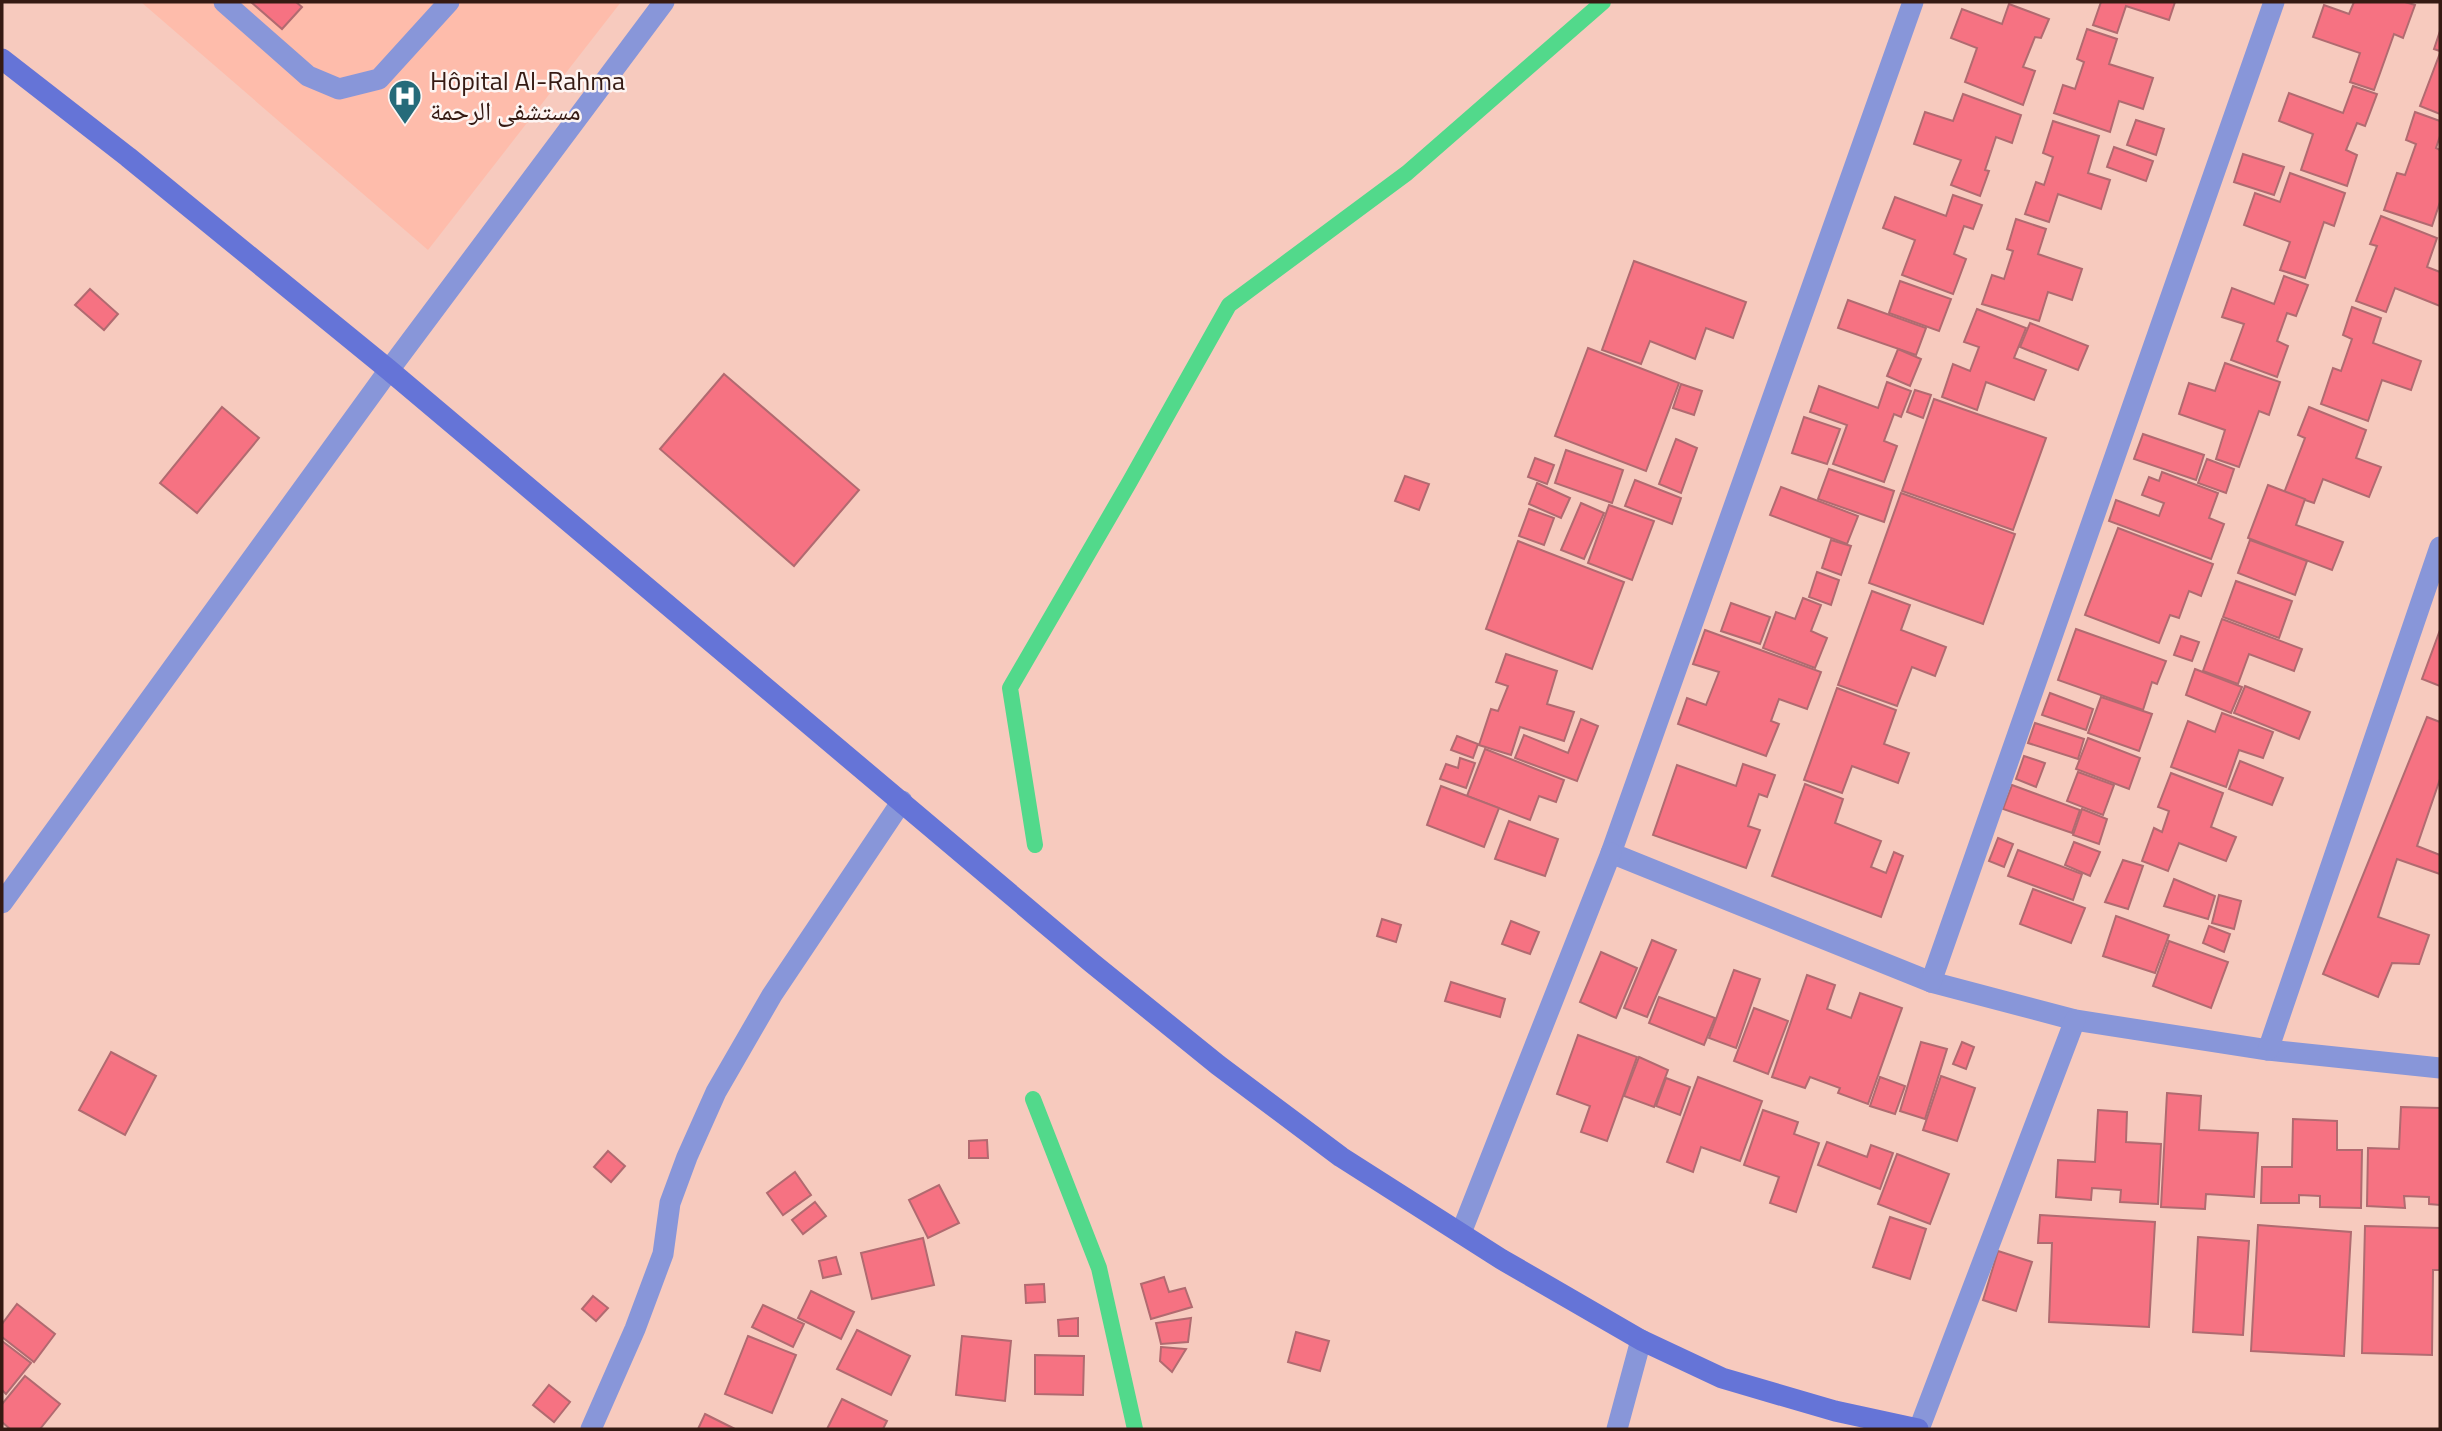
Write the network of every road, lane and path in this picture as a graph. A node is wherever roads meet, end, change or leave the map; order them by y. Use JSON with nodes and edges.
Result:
{"nodes":[{"id":1,"x":224,"y":2,"type":"edge"},
{"id":2,"x":449,"y":2,"type":"edge"},
{"id":3,"x":664,"y":2,"type":"edge"},
{"id":4,"x":1913,"y":2,"type":"edge"},
{"id":5,"x":2274,"y":2,"type":"edge"},
{"id":6,"x":2,"y":59,"type":"edge"},
{"id":7,"x":389,"y":370,"type":"junction"},
{"id":8,"x":2440,"y":547,"type":"edge"},
{"id":9,"x":902,"y":801,"type":"junction"},
{"id":10,"x":1611,"y":853,"type":"junction"},
{"id":11,"x":2,"y":903,"type":"edge"},
{"id":12,"x":1931,"y":982,"type":"junction"},
{"id":13,"x":2075,"y":1020,"type":"junction"},
{"id":14,"x":2268,"y":1049,"type":"junction"},
{"id":15,"x":2440,"y":1068,"type":"edge"},
{"id":16,"x":1461,"y":1233,"type":"junction"},
{"id":17,"x":1641,"y":1340,"type":"junction"},
{"id":18,"x":591,"y":1429,"type":"edge"},
{"id":19,"x":1617,"y":1429,"type":"edge"},
{"id":20,"x":1918,"y":1429,"type":"edge"}],
"edges":[{"from":1,"to":2,"type":"street"},
{"from":3,"to":7,"type":"street"},
{"from":4,"to":10,"type":"street"},
{"from":5,"to":12,"type":"street"},
{"from":6,"to":7,"type":"street"},
{"from":7,"to":9,"type":"street"},
{"from":7,"to":11,"type":"street"},
{"from":8,"to":14,"type":"street"},
{"from":9,"to":16,"type":"street"},
{"from":9,"to":18,"type":"street"},
{"from":10,"to":12,"type":"street"},
{"from":10,"to":16,"type":"street"},
{"from":12,"to":13,"type":"street"},
{"from":13,"to":14,"type":"street"},
{"from":13,"to":20,"type":"street"},
{"from":14,"to":15,"type":"street"},
{"from":16,"to":17,"type":"street"},
{"from":17,"to":19,"type":"street"},
{"from":17,"to":20,"type":"street"}]}
